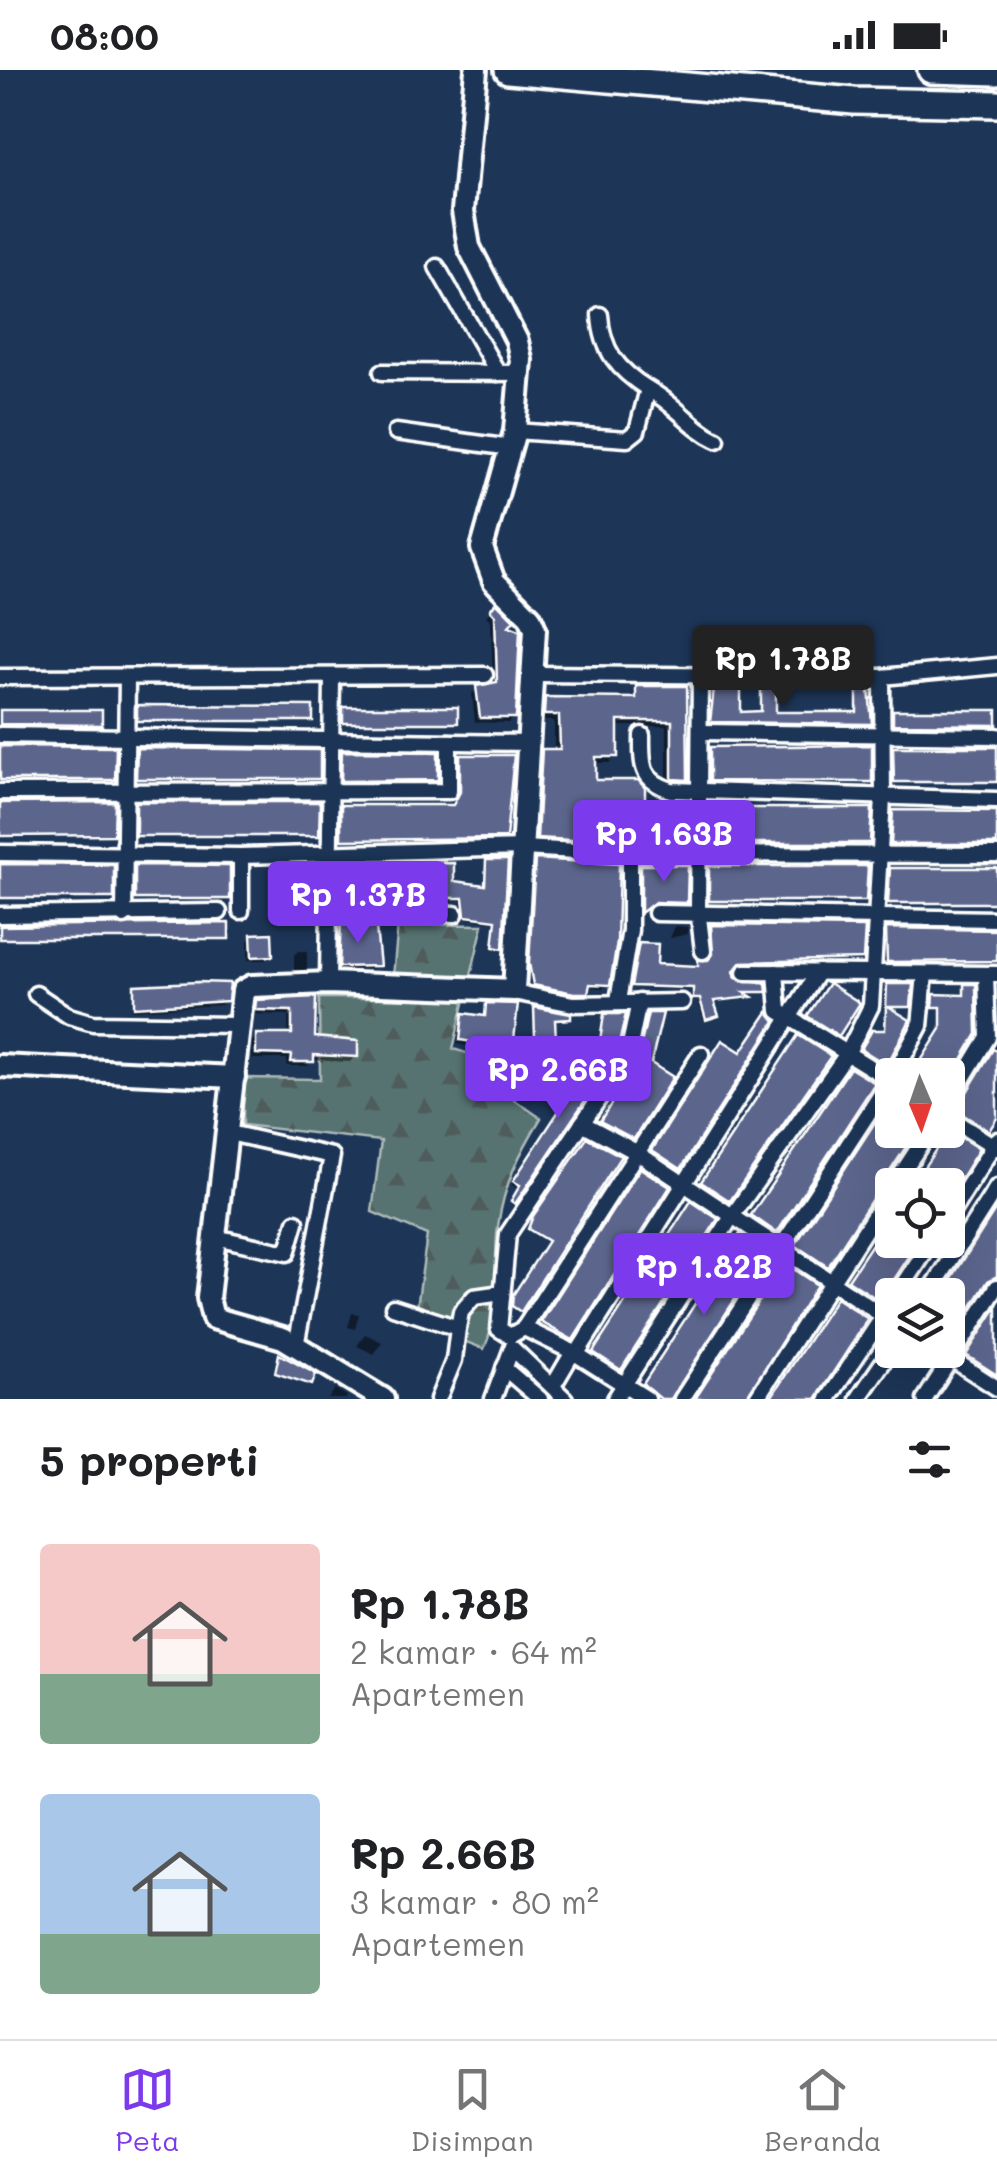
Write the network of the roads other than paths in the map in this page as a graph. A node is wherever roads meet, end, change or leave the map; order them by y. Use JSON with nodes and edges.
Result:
{"nodes":[{"id":1,"x":476,"y":70,"type":"edge"},
{"id":2,"x":508,"y":70,"type":"edge"},
{"id":3,"x":932,"y":70,"type":"edge"},
{"id":4,"x":997,"y":72,"type":"edge"},
{"id":5,"x":997,"y":104,"type":"edge"},
{"id":6,"x":437,"y":267,"type":"dead end"},
{"id":7,"x":600,"y":315,"type":"dead end"},
{"id":8,"x":382,"y":372,"type":"dead end"},
{"id":9,"x":498,"y":372,"type":"junction"},
{"id":10,"x":520,"y":372,"type":"junction"},
{"id":11,"x":648,"y":390,"type":"junction"},
{"id":12,"x":396,"y":432,"type":"dead end"},
{"id":13,"x":513,"y":439,"type":"junction"},
{"id":14,"x":717,"y":440,"type":"dead end"},
{"id":15,"x":997,"y":666,"type":"edge"},
{"id":16,"x":534,"y":674,"type":"junction"},
{"id":17,"x":485,"y":675,"type":"dead end"},
{"id":18,"x":700,"y":675,"type":"junction"},
{"id":19,"x":882,"y":676,"type":"junction"},
{"id":20,"x":0,"y":677,"type":"edge"},
{"id":21,"x":127,"y":678,"type":"junction"},
{"id":22,"x":332,"y":679,"type":"junction"},
{"id":23,"x":701,"y":732,"type":"junction"},
{"id":24,"x":881,"y":734,"type":"junction"},
{"id":25,"x":0,"y":735,"type":"edge"},
{"id":26,"x":642,"y":735,"type":"dead end"},
{"id":27,"x":997,"y":736,"type":"edge"},
{"id":28,"x":126,"y":737,"type":"junction"},
{"id":29,"x":333,"y":740,"type":"junction"},
{"id":30,"x":449,"y":742,"type":"junction"},
{"id":31,"x":528,"y":743,"type":"junction"},
{"id":32,"x":0,"y":792,"type":"edge"},
{"id":33,"x":126,"y":792,"type":"junction"},
{"id":34,"x":331,"y":792,"type":"junction"},
{"id":35,"x":701,"y":793,"type":"junction"},
{"id":36,"x":883,"y":798,"type":"junction"},
{"id":37,"x":997,"y":800,"type":"edge"},
{"id":38,"x":523,"y":848,"type":"junction"},
{"id":39,"x":332,"y":852,"type":"junction"},
{"id":40,"x":0,"y":853,"type":"edge"},
{"id":41,"x":698,"y":853,"type":"junction"},
{"id":42,"x":630,"y":854,"type":"junction"},
{"id":43,"x":880,"y":854,"type":"junction"},
{"id":44,"x":125,"y":855,"type":"junction"},
{"id":45,"x":997,"y":855,"type":"edge"},
{"id":46,"x":241,"y":856,"type":"junction"},
{"id":47,"x":330,"y":909,"type":"junction"},
{"id":48,"x":241,"y":911,"type":"dead end"},
{"id":49,"x":219,"y":912,"type":"dead end"},
{"id":50,"x":700,"y":912,"type":"junction"},
{"id":51,"x":656,"y":913,"type":"dead end"},
{"id":52,"x":0,"y":914,"type":"edge"},
{"id":53,"x":455,"y":914,"type":"dead end"},
{"id":54,"x":876,"y":914,"type":"junction"},
{"id":55,"x":124,"y":916,"type":"junction"},
{"id":56,"x":997,"y":918,"type":"edge"},
{"id":57,"x":703,"y":951,"type":"dead end"},
{"id":58,"x":745,"y":972,"type":"dead end"},
{"id":59,"x":776,"y":972,"type":"junction"},
{"id":60,"x":818,"y":972,"type":"junction"},
{"id":61,"x":870,"y":973,"type":"junction"},
{"id":62,"x":925,"y":974,"type":"junction"},
{"id":63,"x":991,"y":975,"type":"edge"},
{"id":64,"x":328,"y":984,"type":"junction"},
{"id":65,"x":513,"y":992,"type":"junction"},
{"id":66,"x":36,"y":994,"type":"dead end"},
{"id":67,"x":618,"y":1001,"type":"junction"},
{"id":68,"x":639,"y":1002,"type":"junction"},
{"id":69,"x":682,"y":1002,"type":"dead end"},
{"id":70,"x":792,"y":1018,"type":"junction"},
{"id":71,"x":235,"y":1026,"type":"junction"},
{"id":72,"x":848,"y":1052,"type":"junction"},
{"id":73,"x":701,"y":1054,"type":"dead end"},
{"id":74,"x":903,"y":1058,"type":"edge"},
{"id":75,"x":0,"y":1066,"type":"edge"},
{"id":76,"x":875,"y":1068,"type":"edge"},
{"id":77,"x":965,"y":1075,"type":"edge"},
{"id":78,"x":234,"y":1078,"type":"junction"},
{"id":79,"x":875,"y":1104,"type":"edge"},
{"id":80,"x":582,"y":1123,"type":"junction"},
{"id":81,"x":965,"y":1127,"type":"edge"},
{"id":82,"x":229,"y":1132,"type":"junction"},
{"id":83,"x":996,"y":1145,"type":"edge"},
{"id":84,"x":636,"y":1152,"type":"junction"},
{"id":85,"x":684,"y":1184,"type":"junction"},
{"id":86,"x":997,"y":1187,"type":"edge"},
{"id":87,"x":965,"y":1192,"type":"edge"},
{"id":88,"x":875,"y":1215,"type":"edge"},
{"id":89,"x":733,"y":1216,"type":"junction"},
{"id":90,"x":296,"y":1222,"type":"dead end"},
{"id":91,"x":214,"y":1237,"type":"junction"},
{"id":92,"x":782,"y":1247,"type":"junction"},
{"id":93,"x":939,"y":1278,"type":"edge"},
{"id":94,"x":832,"y":1282,"type":"junction"},
{"id":95,"x":997,"y":1287,"type":"edge"},
{"id":96,"x":502,"y":1293,"type":"junction"},
{"id":97,"x":393,"y":1307,"type":"dead end"},
{"id":98,"x":875,"y":1310,"type":"edge"},
{"id":99,"x":965,"y":1327,"type":"edge"},
{"id":100,"x":458,"y":1328,"type":"junction"},
{"id":101,"x":524,"y":1328,"type":"junction"},
{"id":102,"x":875,"y":1336,"type":"edge"},
{"id":103,"x":296,"y":1346,"type":"junction"},
{"id":104,"x":574,"y":1353,"type":"junction"},
{"id":105,"x":504,"y":1368,"type":"junction"},
{"id":106,"x":879,"y":1368,"type":"edge"},
{"id":107,"x":938,"y":1368,"type":"edge"},
{"id":108,"x":964,"y":1368,"type":"edge"},
{"id":109,"x":624,"y":1384,"type":"junction"},
{"id":110,"x":553,"y":1386,"type":"junction"},
{"id":111,"x":996,"y":1393,"type":"edge"},
{"id":112,"x":383,"y":1399,"type":"edge"},
{"id":113,"x":438,"y":1399,"type":"edge"},
{"id":114,"x":494,"y":1399,"type":"edge"},
{"id":115,"x":540,"y":1399,"type":"edge"},
{"id":116,"x":566,"y":1399,"type":"edge"},
{"id":117,"x":615,"y":1399,"type":"edge"},
{"id":118,"x":647,"y":1399,"type":"edge"},
{"id":119,"x":682,"y":1399,"type":"edge"},
{"id":120,"x":756,"y":1399,"type":"edge"},
{"id":121,"x":828,"y":1399,"type":"edge"},
{"id":122,"x":858,"y":1399,"type":"edge"},
{"id":123,"x":925,"y":1399,"type":"edge"}],
"edges":[{"from":1,"to":10,"type":"street"},
{"from":2,"to":5,"type":"highway"},
{"from":3,"to":4,"type":"highway"},
{"from":6,"to":9,"type":"street"},
{"from":7,"to":11,"type":"street"},
{"from":8,"to":9,"type":"street"},
{"from":9,"to":10,"type":"street"},
{"from":10,"to":13,"type":"street"},
{"from":11,"to":13,"type":"street"},
{"from":11,"to":14,"type":"street"},
{"from":12,"to":13,"type":"street"},
{"from":13,"to":16,"type":"street"},
{"from":15,"to":19,"type":"street"},
{"from":16,"to":18,"type":"street"},
{"from":16,"to":31,"type":"street"},
{"from":17,"to":22,"type":"street"},
{"from":18,"to":19,"type":"street"},
{"from":18,"to":23,"type":"street"},
{"from":19,"to":24,"type":"street"},
{"from":20,"to":21,"type":"street"},
{"from":21,"to":22,"type":"street"},
{"from":21,"to":28,"type":"street"},
{"from":22,"to":29,"type":"street"},
{"from":23,"to":24,"type":"street"},
{"from":23,"to":35,"type":"street"},
{"from":24,"to":27,"type":"street"},
{"from":24,"to":36,"type":"street"},
{"from":25,"to":28,"type":"street"},
{"from":26,"to":35,"type":"street"},
{"from":28,"to":29,"type":"street"},
{"from":28,"to":33,"type":"street"},
{"from":29,"to":30,"type":"street"},
{"from":29,"to":34,"type":"street"},
{"from":30,"to":31,"type":"street"},
{"from":30,"to":34,"type":"street"},
{"from":31,"to":38,"type":"street"},
{"from":32,"to":33,"type":"street"},
{"from":33,"to":34,"type":"street"},
{"from":33,"to":44,"type":"street"},
{"from":34,"to":39,"type":"street"},
{"from":35,"to":36,"type":"street"},
{"from":35,"to":41,"type":"street"},
{"from":36,"to":37,"type":"street"},
{"from":36,"to":43,"type":"street"},
{"from":38,"to":39,"type":"street"},
{"from":38,"to":42,"type":"street"},
{"from":38,"to":65,"type":"street"},
{"from":39,"to":46,"type":"street"},
{"from":39,"to":47,"type":"street"},
{"from":40,"to":44,"type":"street"},
{"from":41,"to":42,"type":"street"},
{"from":41,"to":43,"type":"street"},
{"from":41,"to":50,"type":"street"},
{"from":42,"to":67,"type":"street"},
{"from":43,"to":45,"type":"street"},
{"from":43,"to":54,"type":"street"},
{"from":44,"to":46,"type":"street"},
{"from":44,"to":55,"type":"street"},
{"from":46,"to":48,"type":"street"},
{"from":47,"to":53,"type":"street"},
{"from":47,"to":64,"type":"street"},
{"from":49,"to":55,"type":"street"},
{"from":50,"to":51,"type":"street"},
{"from":50,"to":54,"type":"street"},
{"from":50,"to":57,"type":"street"},
{"from":52,"to":55,"type":"street"},
{"from":54,"to":56,"type":"street"},
{"from":54,"to":61,"type":"street"},
{"from":58,"to":59,"type":"street"},
{"from":59,"to":60,"type":"street"},
{"from":59,"to":70,"type":"street"},
{"from":60,"to":61,"type":"street"},
{"from":60,"to":70,"type":"street"},
{"from":61,"to":62,"type":"street"},
{"from":61,"to":72,"type":"street"},
{"from":62,"to":63,"type":"street"},
{"from":62,"to":74,"type":"street"},
{"from":63,"to":77,"type":"street"},
{"from":64,"to":65,"type":"street"},
{"from":64,"to":71,"type":"street"},
{"from":65,"to":67,"type":"street"},
{"from":66,"to":71,"type":"street"},
{"from":67,"to":68,"type":"street"},
{"from":68,"to":69,"type":"street"},
{"from":68,"to":80,"type":"street"},
{"from":70,"to":72,"type":"street"},
{"from":70,"to":85,"type":"street"},
{"from":71,"to":78,"type":"street"},
{"from":72,"to":76,"type":"street"},
{"from":72,"to":89,"type":"street"},
{"from":73,"to":84,"type":"street"},
{"from":75,"to":78,"type":"street"},
{"from":78,"to":82,"type":"street"},
{"from":79,"to":92,"type":"street"},
{"from":80,"to":84,"type":"street"},
{"from":80,"to":96,"type":"street"},
{"from":81,"to":83,"type":"street"},
{"from":82,"to":91,"type":"street"},
{"from":82,"to":103,"type":"street"},
{"from":83,"to":87,"type":"street"},
{"from":84,"to":85,"type":"street"},
{"from":84,"to":101,"type":"street"},
{"from":85,"to":89,"type":"street"},
{"from":85,"to":104,"type":"street"},
{"from":86,"to":93,"type":"street"},
{"from":88,"to":94,"type":"street"},
{"from":89,"to":92,"type":"street"},
{"from":89,"to":109,"type":"street"},
{"from":90,"to":91,"type":"street"},
{"from":91,"to":103,"type":"street"},
{"from":92,"to":94,"type":"street"},
{"from":92,"to":119,"type":"street"},
{"from":94,"to":98,"type":"street"},
{"from":94,"to":120,"type":"street"},
{"from":95,"to":99,"type":"street"},
{"from":96,"to":100,"type":"street"},
{"from":96,"to":101,"type":"street"},
{"from":97,"to":100,"type":"street"},
{"from":100,"to":113,"type":"street"},
{"from":101,"to":104,"type":"street"},
{"from":102,"to":121,"type":"street"},
{"from":103,"to":112,"type":"street"},
{"from":104,"to":109,"type":"street"},
{"from":104,"to":110,"type":"street"},
{"from":105,"to":110,"type":"street"},
{"from":105,"to":114,"type":"street"},
{"from":105,"to":115,"type":"street"},
{"from":106,"to":122,"type":"street"},
{"from":107,"to":123,"type":"street"},
{"from":108,"to":111,"type":"street"},
{"from":109,"to":117,"type":"street"},
{"from":109,"to":118,"type":"street"},
{"from":110,"to":116,"type":"street"}]}
